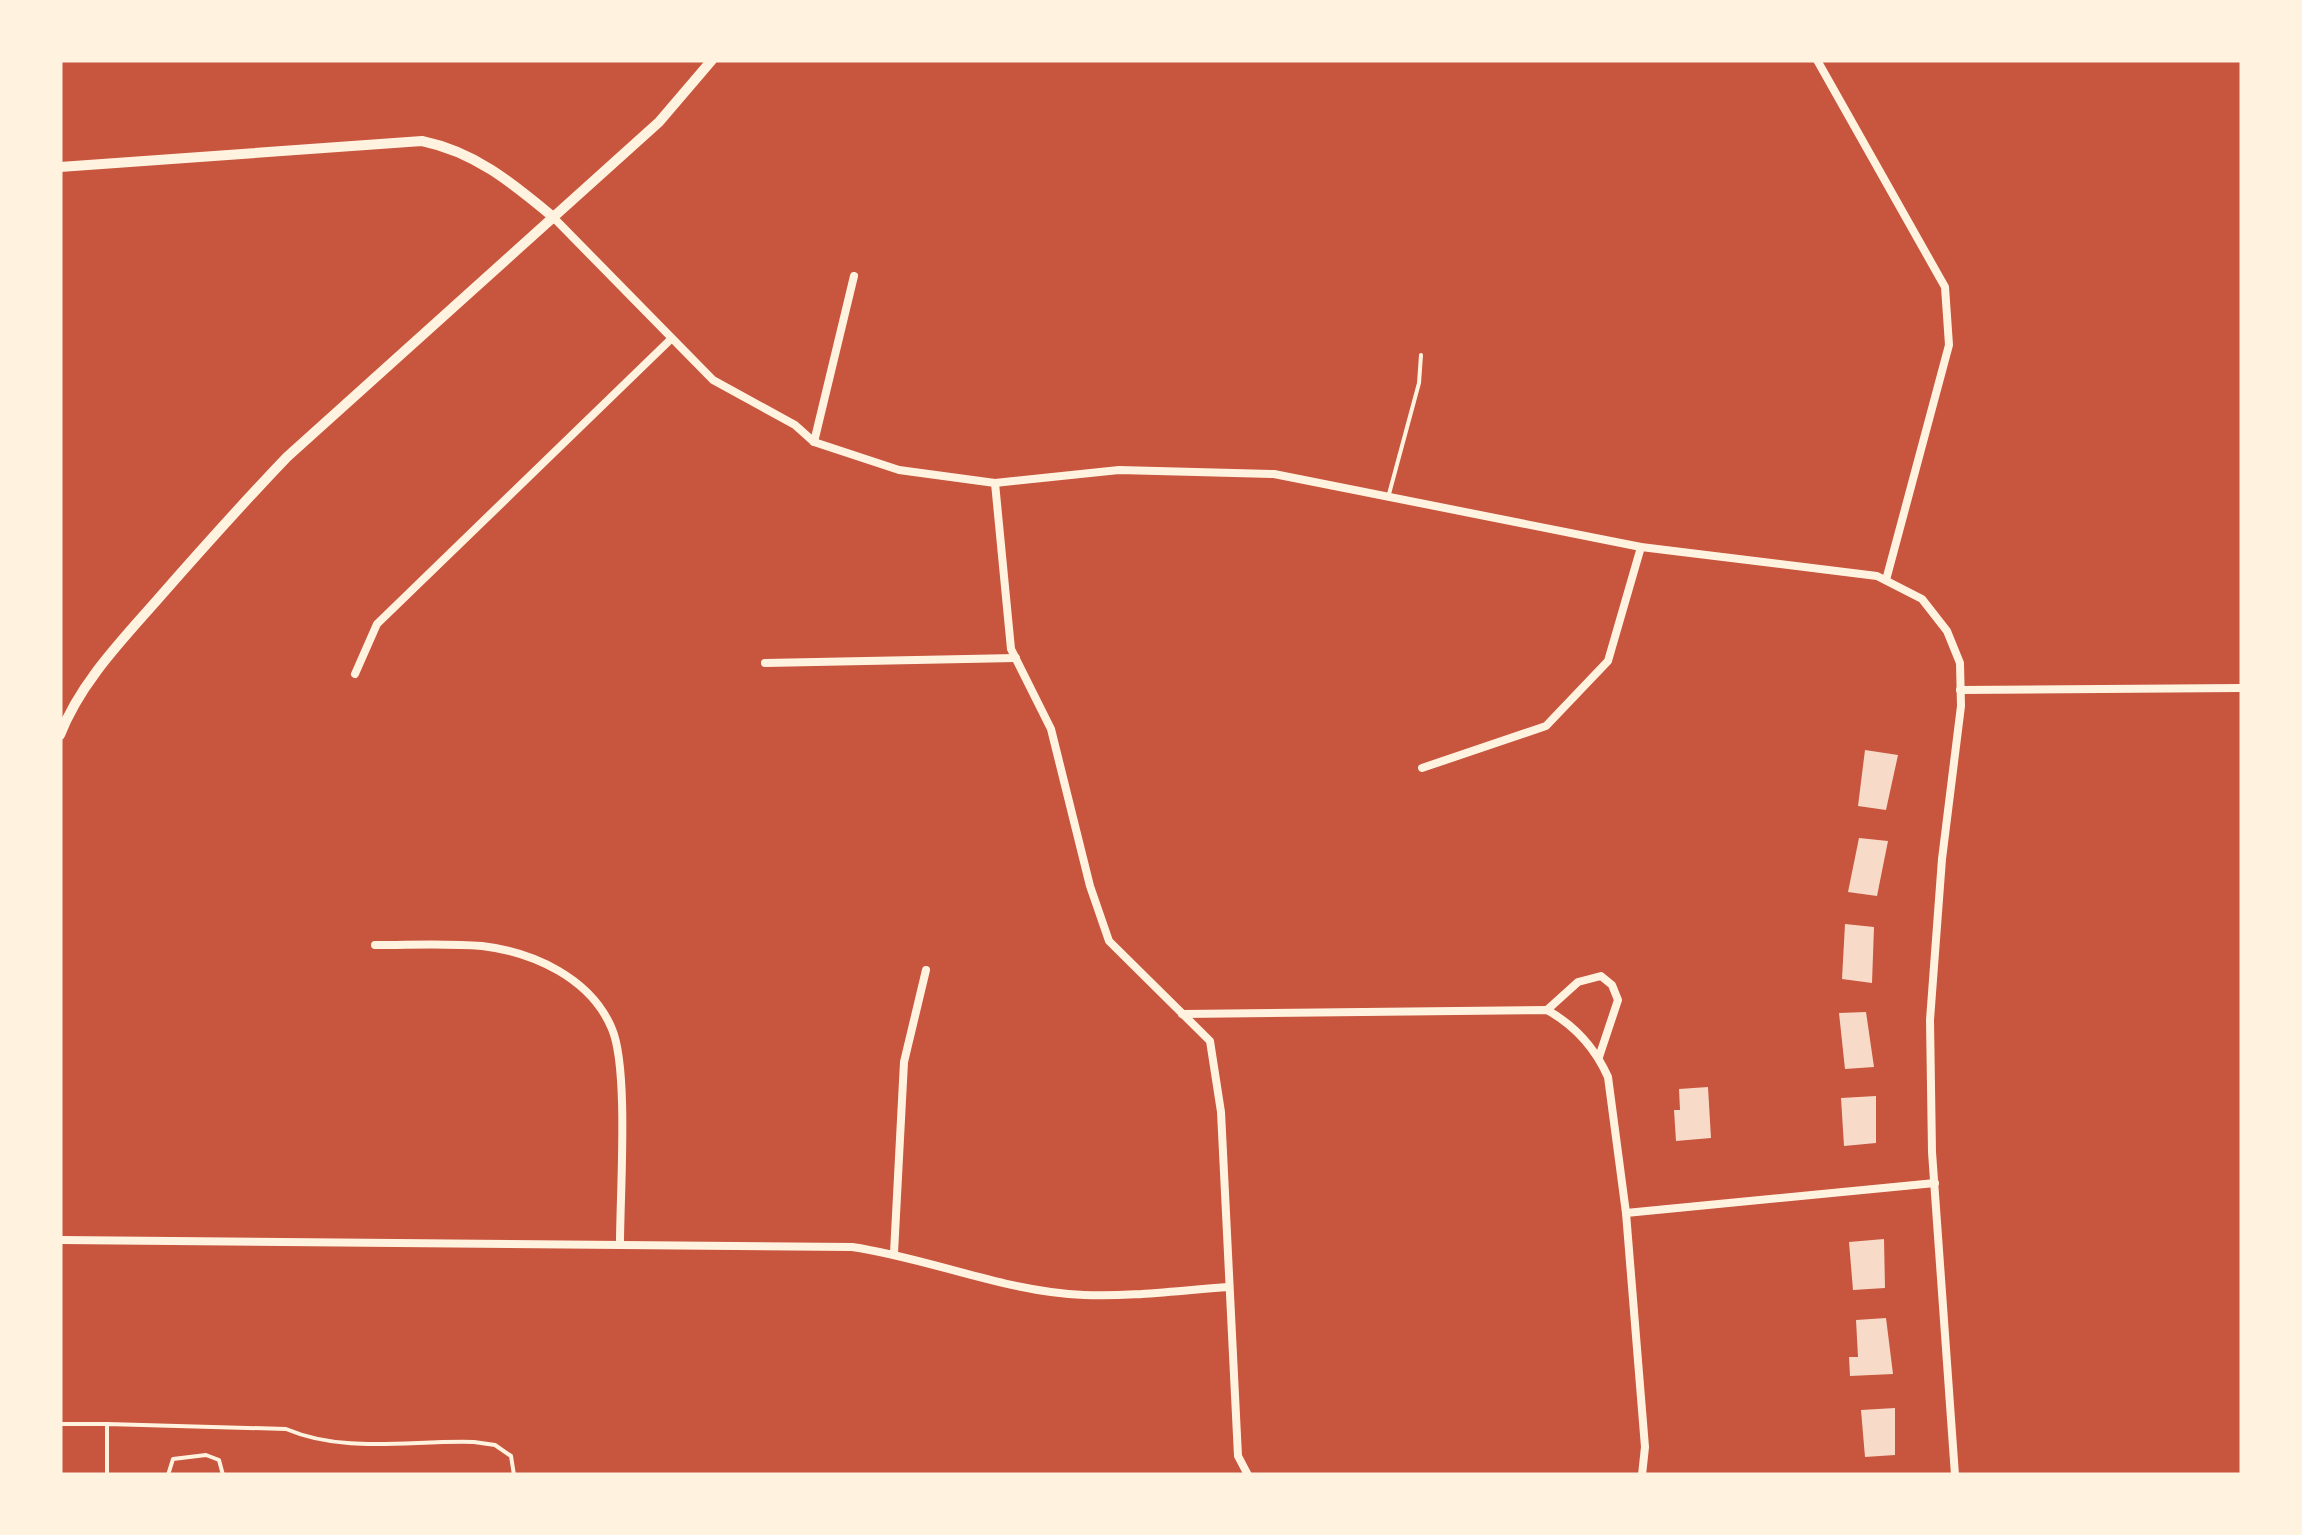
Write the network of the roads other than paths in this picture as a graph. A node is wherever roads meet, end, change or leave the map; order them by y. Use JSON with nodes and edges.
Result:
{"nodes":[{"id":1,"x":712,"y":60,"type":"edge"},
{"id":2,"x":1816,"y":60,"type":"edge"},
{"id":3,"x":60,"y":167,"type":"edge"},
{"id":4,"x":552,"y":216,"type":"junction"},
{"id":5,"x":854,"y":276,"type":"dead end"},
{"id":6,"x":670,"y":340,"type":"junction"},
{"id":7,"x":1421,"y":355,"type":"dead end"},
{"id":8,"x":814,"y":442,"type":"junction"},
{"id":9,"x":995,"y":483,"type":"junction"},
{"id":10,"x":1388,"y":499,"type":"junction"},
{"id":11,"x":1642,"y":547,"type":"junction"},
{"id":12,"x":1886,"y":580,"type":"junction"},
{"id":13,"x":1016,"y":658,"type":"junction"},
{"id":14,"x":765,"y":663,"type":"dead end"},
{"id":15,"x":356,"y":674,"type":"dead end"},
{"id":16,"x":2242,"y":688,"type":"edge"},
{"id":17,"x":1960,"y":690,"type":"junction"},
{"id":18,"x":60,"y":735,"type":"edge"},
{"id":19,"x":1422,"y":768,"type":"dead end"},
{"id":20,"x":375,"y":945,"type":"dead end"},
{"id":21,"x":926,"y":970,"type":"dead end"},
{"id":22,"x":1547,"y":1010,"type":"junction"},
{"id":23,"x":1182,"y":1014,"type":"junction"},
{"id":24,"x":1599,"y":1057,"type":"junction"},
{"id":25,"x":1934,"y":1183,"type":"junction"},
{"id":26,"x":1626,"y":1213,"type":"junction"},
{"id":27,"x":60,"y":1240,"type":"edge"},
{"id":28,"x":620,"y":1243,"type":"junction"},
{"id":29,"x":894,"y":1253,"type":"junction"},
{"id":30,"x":1229,"y":1287,"type":"junction"},
{"id":31,"x":60,"y":1424,"type":"edge"},
{"id":32,"x":106,"y":1424,"type":"junction"},
{"id":33,"x":1245,"y":1473,"type":"edge"},
{"id":34,"x":107,"y":1475,"type":"edge"},
{"id":35,"x":168,"y":1475,"type":"edge"},
{"id":36,"x":223,"y":1475,"type":"edge"},
{"id":37,"x":514,"y":1475,"type":"edge"},
{"id":38,"x":1642,"y":1475,"type":"edge"},
{"id":39,"x":1955,"y":1475,"type":"edge"}],
"edges":[{"from":1,"to":4,"type":"street"},
{"from":2,"to":12,"type":"street"},
{"from":3,"to":4,"type":"street"},
{"from":4,"to":6,"type":"street"},
{"from":4,"to":18,"type":"street"},
{"from":5,"to":8,"type":"street"},
{"from":6,"to":8,"type":"street"},
{"from":6,"to":15,"type":"street"},
{"from":7,"to":10,"type":"lane"},
{"from":8,"to":9,"type":"street"},
{"from":9,"to":10,"type":"street"},
{"from":9,"to":13,"type":"street"},
{"from":10,"to":11,"type":"street"},
{"from":11,"to":12,"type":"street"},
{"from":11,"to":19,"type":"street"},
{"from":12,"to":17,"type":"street"},
{"from":13,"to":14,"type":"street"},
{"from":13,"to":23,"type":"street"},
{"from":16,"to":17,"type":"street"},
{"from":17,"to":25,"type":"street"},
{"from":20,"to":28,"type":"street"},
{"from":21,"to":29,"type":"street"},
{"from":22,"to":23,"type":"street"},
{"from":22,"to":24,"type":"street"},
{"from":22,"to":24,"type":"street"},
{"from":23,"to":30,"type":"street"},
{"from":24,"to":26,"type":"street"},
{"from":25,"to":26,"type":"street"},
{"from":25,"to":39,"type":"street"},
{"from":26,"to":38,"type":"street"},
{"from":27,"to":28,"type":"street"},
{"from":28,"to":29,"type":"street"},
{"from":29,"to":30,"type":"street"},
{"from":30,"to":33,"type":"street"},
{"from":31,"to":32,"type":"lane"},
{"from":32,"to":34,"type":"lane"},
{"from":32,"to":37,"type":"lane"},
{"from":35,"to":36,"type":"lane"}]}
